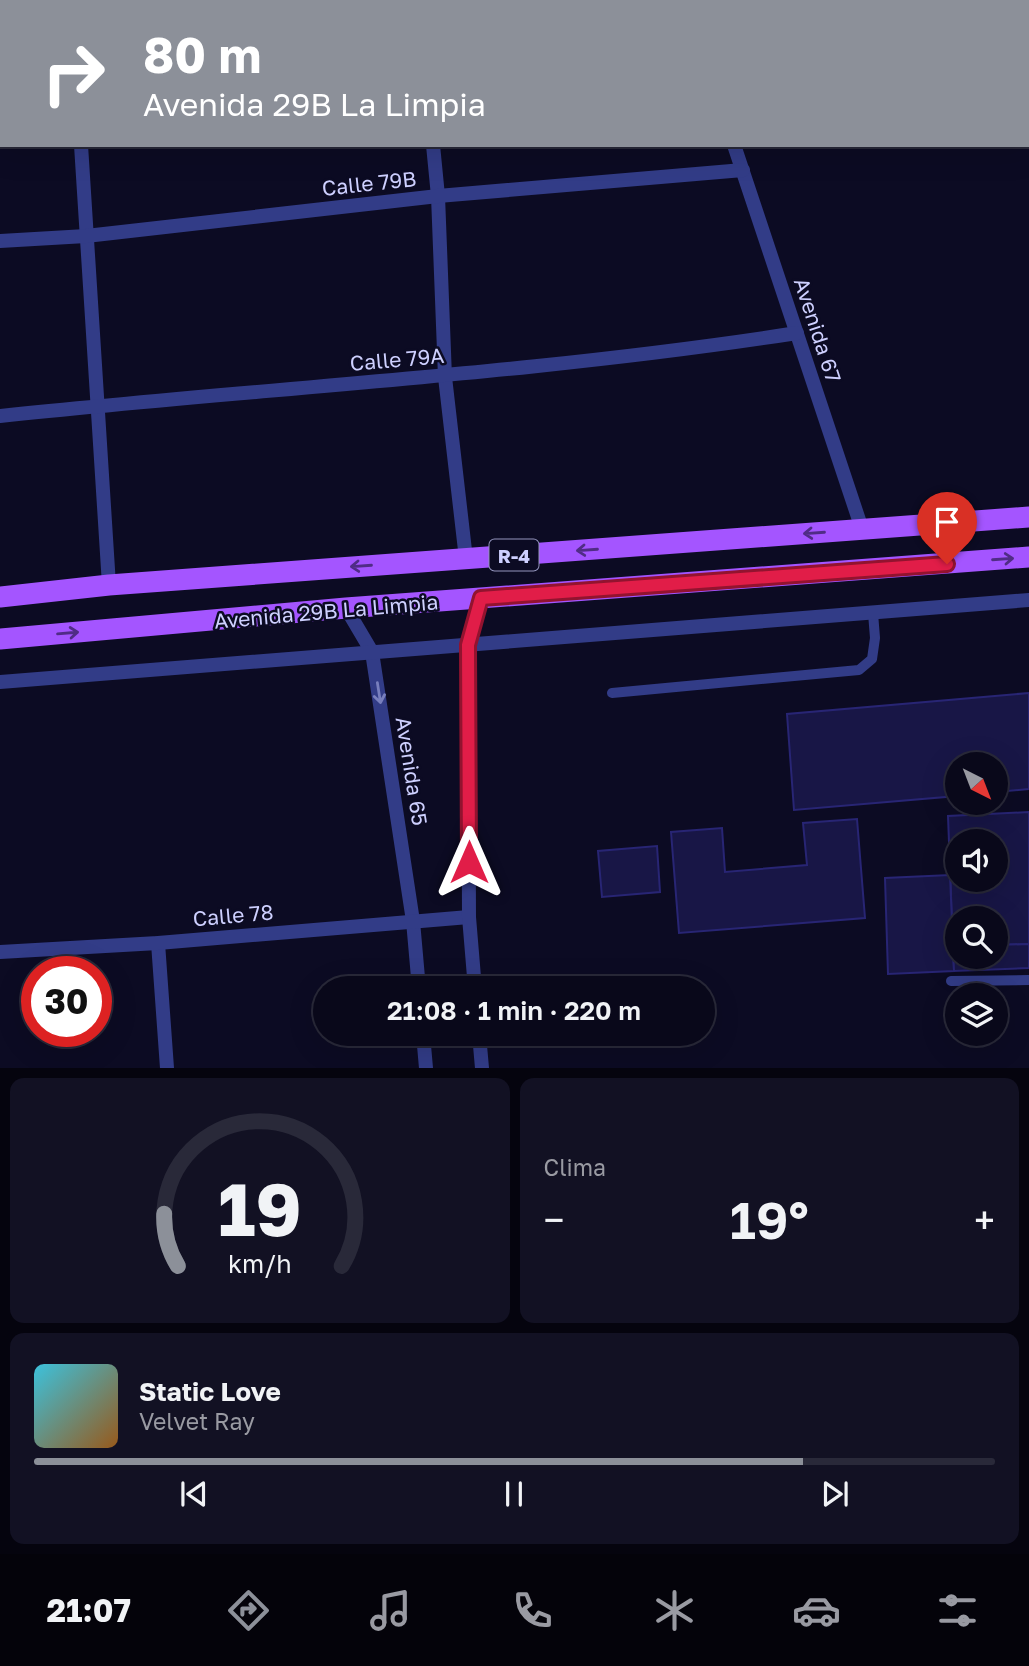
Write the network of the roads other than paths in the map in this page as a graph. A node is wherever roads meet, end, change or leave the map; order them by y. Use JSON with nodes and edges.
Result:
{"nodes":[{"id":1,"x":81,"y":147,"type":"edge"},
{"id":2,"x":433,"y":147,"type":"edge"},
{"id":3,"x":735,"y":147,"type":"edge"},
{"id":4,"x":743,"y":170,"type":"junction"},
{"id":5,"x":438,"y":197,"type":"junction"},
{"id":6,"x":86,"y":236,"type":"junction"},
{"id":7,"x":0,"y":241,"type":"edge"},
{"id":8,"x":797,"y":334,"type":"junction"},
{"id":9,"x":445,"y":377,"type":"junction"},
{"id":10,"x":97,"y":406,"type":"junction"},
{"id":11,"x":0,"y":416,"type":"edge"},
{"id":12,"x":1029,"y":517,"type":"edge"},
{"id":13,"x":862,"y":529,"type":"junction"},
{"id":14,"x":1029,"y":557,"type":"edge"},
{"id":15,"x":466,"y":559,"type":"junction"},
{"id":16,"x":109,"y":585,"type":"junction"},
{"id":17,"x":0,"y":597,"type":"edge"},
{"id":18,"x":481,"y":598,"type":"junction"},
{"id":19,"x":1029,"y":600,"type":"edge"},
{"id":20,"x":346,"y":608,"type":"junction"},
{"id":21,"x":873,"y":612,"type":"junction"},
{"id":22,"x":0,"y":639,"type":"edge"},
{"id":23,"x":468,"y":645,"type":"junction"},
{"id":24,"x":372,"y":652,"type":"junction"},
{"id":25,"x":0,"y":682,"type":"edge"},
{"id":26,"x":612,"y":693,"type":"dead end"},
{"id":27,"x":469,"y":917,"type":"junction"},
{"id":28,"x":413,"y":921,"type":"junction"},
{"id":29,"x":158,"y":943,"type":"junction"},
{"id":30,"x":0,"y":952,"type":"edge"},
{"id":31,"x":418,"y":976,"type":"edge"},
{"id":32,"x":474,"y":976,"type":"edge"},
{"id":33,"x":1029,"y":980,"type":"edge"},
{"id":34,"x":951,"y":981,"type":"dead end"},
{"id":35,"x":424,"y":1046,"type":"edge"},
{"id":36,"x":480,"y":1046,"type":"edge"},
{"id":37,"x":167,"y":1068,"type":"edge"},
{"id":38,"x":426,"y":1068,"type":"edge"},
{"id":39,"x":482,"y":1068,"type":"edge"}],
"edges":[{"from":1,"to":6,"type":"street"},
{"from":2,"to":5,"type":"street"},
{"from":3,"to":4,"type":"street","name":"Avenida 67"},
{"from":4,"to":5,"type":"street","name":"Calle 79B"},
{"from":4,"to":8,"type":"street","name":"Avenida 67"},
{"from":5,"to":6,"type":"street","name":"Calle 79B"},
{"from":5,"to":9,"type":"street"},
{"from":6,"to":7,"type":"street","name":"Calle 79B"},
{"from":6,"to":10,"type":"street"},
{"from":8,"to":9,"type":"street","name":"Calle 79A"},
{"from":8,"to":13,"type":"street","name":"Avenida 67"},
{"from":9,"to":10,"type":"street","name":"Calle 79A"},
{"from":9,"to":15,"type":"street"},
{"from":10,"to":11,"type":"street","name":"Calle 79A"},
{"from":10,"to":16,"type":"street"},
{"from":12,"to":13,"type":"main road","name":"Avenida 29B La Limpia","number":"R-4"},
{"from":13,"to":15,"type":"main road","name":"Avenida 29B La Limpia","number":"R-4","one_way":true},
{"from":18,"to":14,"type":"main road","name":"Avenida 29B La Limpia","number":"R-4","one_way":true},
{"from":15,"to":16,"type":"main road","name":"Avenida 29B La Limpia","number":"R-4","one_way":true},
{"from":16,"to":17,"type":"main road","name":"Avenida 29B La Limpia","number":"R-4"},
{"from":18,"to":20,"type":"main road","name":"Avenida 29B La Limpia","number":"R-4"},
{"from":18,"to":23,"type":"street"},
{"from":19,"to":21,"type":"street"},
{"from":22,"to":20,"type":"main road","name":"Avenida 29B La Limpia","number":"R-4","one_way":true},
{"from":20,"to":24,"type":"street","name":"Avenida 65"},
{"from":21,"to":23,"type":"street"},
{"from":21,"to":26,"type":"lane"},
{"from":23,"to":24,"type":"street"},
{"from":23,"to":27,"type":"street"},
{"from":24,"to":25,"type":"street"},
{"from":24,"to":28,"type":"street","name":"Avenida 65","one_way":true},
{"from":27,"to":28,"type":"street","name":"Calle 78"},
{"from":27,"to":32,"type":"street"},
{"from":28,"to":29,"type":"street","name":"Calle 78"},
{"from":28,"to":31,"type":"street","name":"Avenida 65"},
{"from":29,"to":30,"type":"street","name":"Calle 78"},
{"from":29,"to":37,"type":"street"},
{"from":33,"to":34,"type":"lane"},
{"from":35,"to":38,"type":"street"},
{"from":36,"to":39,"type":"street"}]}
